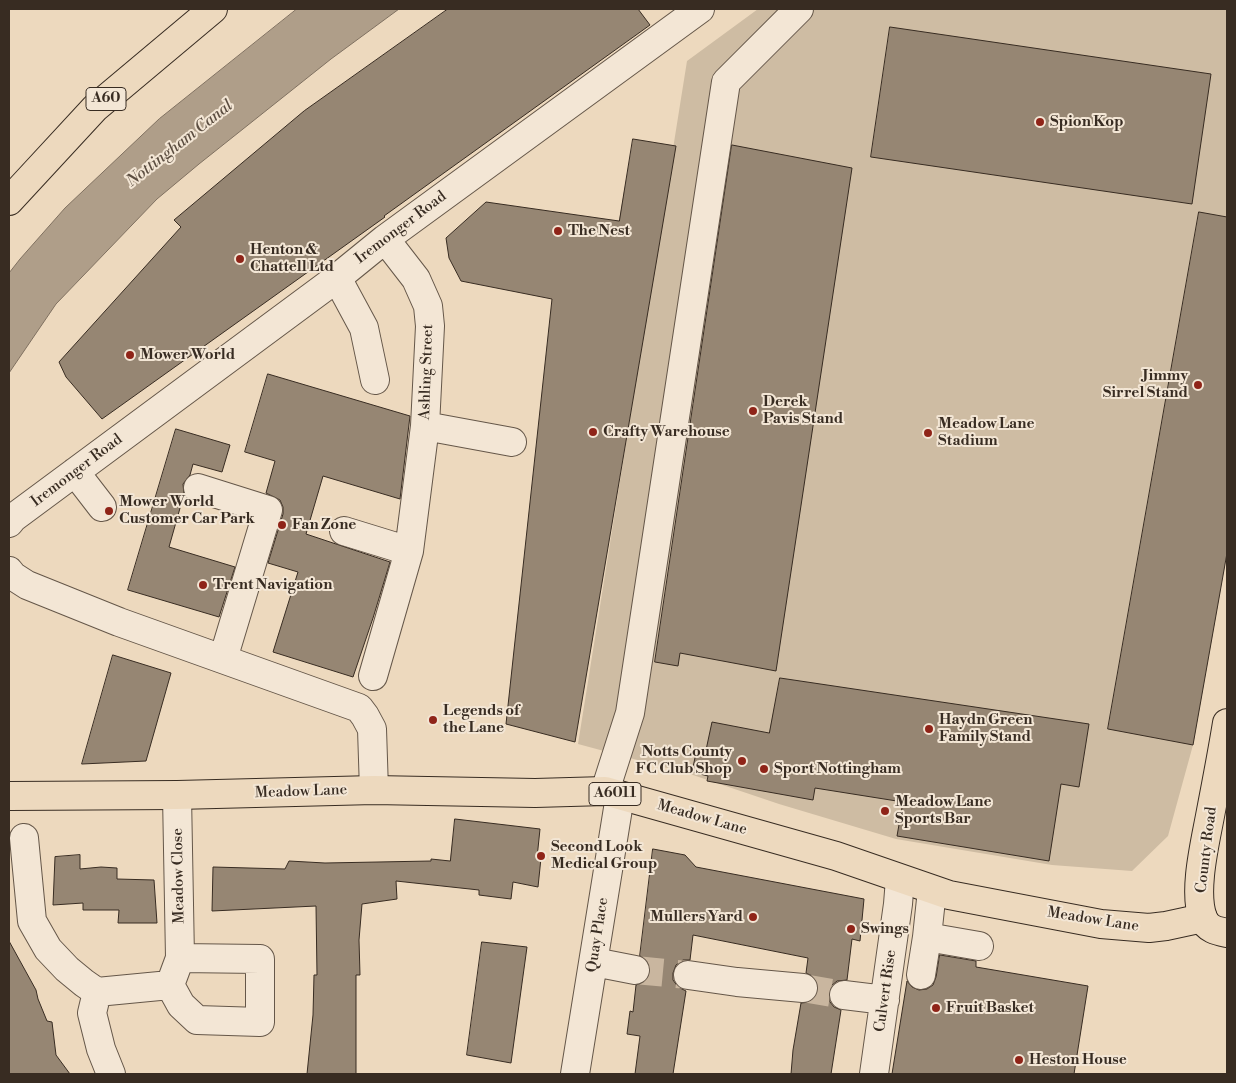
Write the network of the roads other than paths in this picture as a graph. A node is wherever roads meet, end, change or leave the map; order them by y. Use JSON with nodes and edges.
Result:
{"nodes":[{"id":1,"x":213,"y":9,"type":"edge"},
{"id":2,"x":699,"y":9,"type":"edge"},
{"id":3,"x":799,"y":9,"type":"edge"},
{"id":4,"x":9,"y":201,"type":"edge"},
{"id":5,"x":385,"y":238,"type":"junction"},
{"id":6,"x":337,"y":278,"type":"junction"},
{"id":7,"x":374,"y":380,"type":"dead end"},
{"id":8,"x":425,"y":426,"type":"junction"},
{"id":9,"x":512,"y":442,"type":"dead end"},
{"id":10,"x":75,"y":472,"type":"junction"},
{"id":11,"x":198,"y":488,"type":"dead end"},
{"id":12,"x":102,"y":507,"type":"dead end"},
{"id":13,"x":9,"y":523,"type":"edge"},
{"id":14,"x":344,"y":531,"type":"dead end"},
{"id":15,"x":409,"y":551,"type":"junction"},
{"id":16,"x":9,"y":571,"type":"edge"},
{"id":17,"x":223,"y":659,"type":"junction"},
{"id":18,"x":373,"y":676,"type":"dead end"},
{"id":19,"x":1227,"y":722,"type":"edge"},
{"id":20,"x":374,"y":790,"type":"junction"},
{"id":21,"x":612,"y":793,"type":"junction"},
{"id":22,"x":177,"y":795,"type":"junction"},
{"id":23,"x":9,"y":796,"type":"edge"},
{"id":24,"x":24,"y":838,"type":"dead end"},
{"id":25,"x":900,"y":878,"type":"junction"},
{"id":26,"x":932,"y":890,"type":"junction"},
{"id":27,"x":1202,"y":918,"type":"junction"},
{"id":28,"x":1227,"y":933,"type":"edge"},
{"id":29,"x":927,"y":937,"type":"junction"},
{"id":30,"x":979,"y":946,"type":"dead end"},
{"id":31,"x":180,"y":958,"type":"junction"},
{"id":32,"x":594,"y":962,"type":"junction"},
{"id":33,"x":635,"y":970,"type":"tunnel mouth"},
{"id":34,"x":688,"y":975,"type":"tunnel mouth"},
{"id":35,"x":921,"y":975,"type":"dead end"},
{"id":36,"x":170,"y":985,"type":"junction"},
{"id":37,"x":803,"y":988,"type":"tunnel mouth"},
{"id":38,"x":97,"y":992,"type":"junction"},
{"id":39,"x":844,"y":994,"type":"tunnel mouth"},
{"id":40,"x":885,"y":1000,"type":"junction"},
{"id":41,"x":111,"y":1074,"type":"edge"},
{"id":42,"x":575,"y":1074,"type":"edge"},
{"id":43,"x":874,"y":1074,"type":"edge"}],
"edges":[{"from":1,"to":4,"type":"main road","number":"A60"},
{"from":2,"to":5,"type":"street","name":"Iremonger Road"},
{"from":3,"to":21,"type":"street","name":"Quay Place"},
{"from":5,"to":6,"type":"street","name":"Iremonger Road"},
{"from":5,"to":8,"type":"street","name":"Ashling Street"},
{"from":6,"to":7,"type":"street"},
{"from":6,"to":10,"type":"street","name":"Iremonger Road"},
{"from":8,"to":9,"type":"street"},
{"from":8,"to":15,"type":"street","name":"Ashling Street"},
{"from":10,"to":12,"type":"street"},
{"from":10,"to":13,"type":"street","name":"Iremonger Road"},
{"from":11,"to":17,"type":"street"},
{"from":14,"to":15,"type":"street"},
{"from":15,"to":18,"type":"street","name":"Ashling Street"},
{"from":16,"to":17,"type":"street"},
{"from":17,"to":20,"type":"street"},
{"from":19,"to":27,"type":"main road","name":"County Road"},
{"from":20,"to":21,"type":"main road","name":"Meadow Lane","number":"A6011"},
{"from":20,"to":22,"type":"main road","name":"Meadow Lane","number":"A6011"},
{"from":21,"to":25,"type":"main road","name":"Meadow Lane","number":"A6011"},
{"from":21,"to":32,"type":"street","name":"Quay Place"},
{"from":22,"to":23,"type":"main road","name":"Meadow Lane","number":"A6011"},
{"from":22,"to":31,"type":"street","name":"Meadow Close"},
{"from":24,"to":38,"type":"street"},
{"from":25,"to":26,"type":"main road","name":"Meadow Lane","number":"A6011"},
{"from":25,"to":40,"type":"street","name":"Culvert Rise"},
{"from":26,"to":27,"type":"main road","name":"Meadow Lane","number":"A6011"},
{"from":26,"to":29,"type":"street"},
{"from":27,"to":28,"type":"main road"},
{"from":29,"to":30,"type":"street"},
{"from":29,"to":35,"type":"street"},
{"from":31,"to":36,"type":"street","name":"Meadow Close"},
{"from":31,"to":36,"type":"street"},
{"from":32,"to":33,"type":"street"},
{"from":32,"to":42,"type":"street","name":"Quay Place"},
{"from":34,"to":37,"type":"street"},
{"from":36,"to":38,"type":"street"},
{"from":38,"to":41,"type":"street"},
{"from":39,"to":40,"type":"street"},
{"from":40,"to":43,"type":"street","name":"Culvert Rise"}]}
